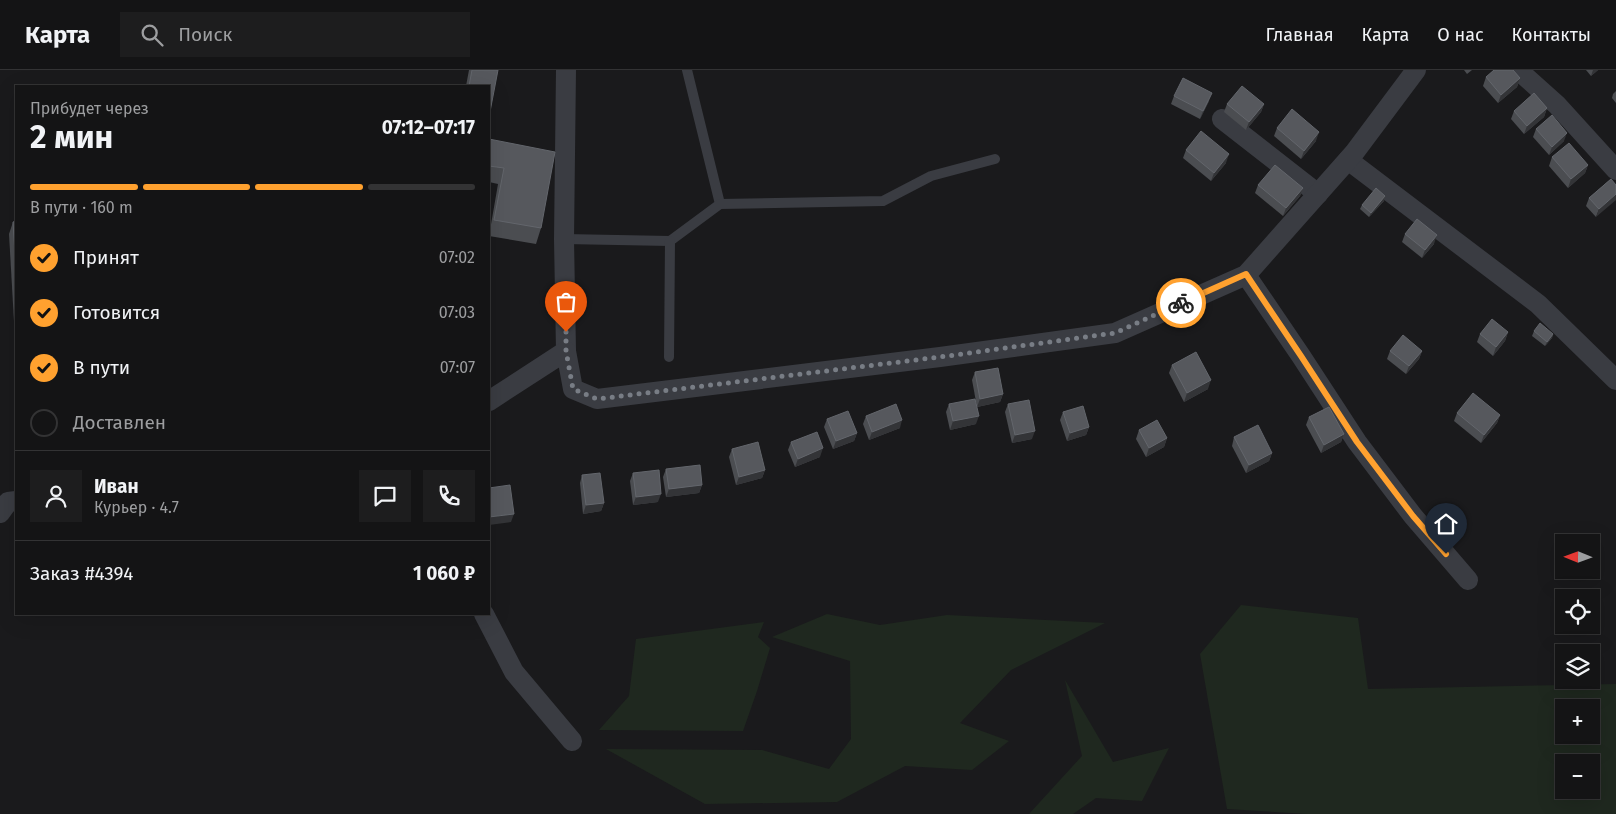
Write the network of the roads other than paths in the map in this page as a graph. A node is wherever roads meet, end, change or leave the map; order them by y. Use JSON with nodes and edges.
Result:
{"nodes":[{"id":1,"x":566,"y":70,"type":"edge"},
{"id":2,"x":687,"y":70,"type":"edge"},
{"id":3,"x":1416,"y":70,"type":"edge"},
{"id":4,"x":1518,"y":70,"type":"edge"},
{"id":5,"x":1222,"y":119,"type":"dead end"},
{"id":6,"x":995,"y":158,"type":"dead end"},
{"id":7,"x":1348,"y":160,"type":"junction"},
{"id":8,"x":1616,"y":170,"type":"edge"},
{"id":9,"x":1318,"y":194,"type":"junction"},
{"id":10,"x":720,"y":204,"type":"junction"},
{"id":11,"x":564,"y":239,"type":"junction"},
{"id":12,"x":670,"y":241,"type":"junction"},
{"id":13,"x":1246,"y":274,"type":"junction"},
{"id":14,"x":566,"y":351,"type":"junction"},
{"id":15,"x":669,"y":357,"type":"dead end"},
{"id":16,"x":1616,"y":380,"type":"edge"},
{"id":17,"x":490,"y":400,"type":"edge"},
{"id":18,"x":1468,"y":580,"type":"dead end"},
{"id":19,"x":485,"y":615,"type":"edge"},
{"id":20,"x":572,"y":741,"type":"dead end"}],
"edges":[{"from":1,"to":11,"type":"street"},
{"from":2,"to":10,"type":"lane"},
{"from":3,"to":7,"type":"street"},
{"from":4,"to":8,"type":"street"},
{"from":5,"to":9,"type":"street"},
{"from":6,"to":10,"type":"lane"},
{"from":7,"to":9,"type":"street"},
{"from":7,"to":16,"type":"street"},
{"from":9,"to":13,"type":"street"},
{"from":10,"to":12,"type":"lane"},
{"from":11,"to":12,"type":"lane"},
{"from":11,"to":14,"type":"street"},
{"from":12,"to":15,"type":"lane"},
{"from":13,"to":14,"type":"street"},
{"from":13,"to":18,"type":"street"},
{"from":14,"to":17,"type":"street"},
{"from":19,"to":20,"type":"street"}]}
